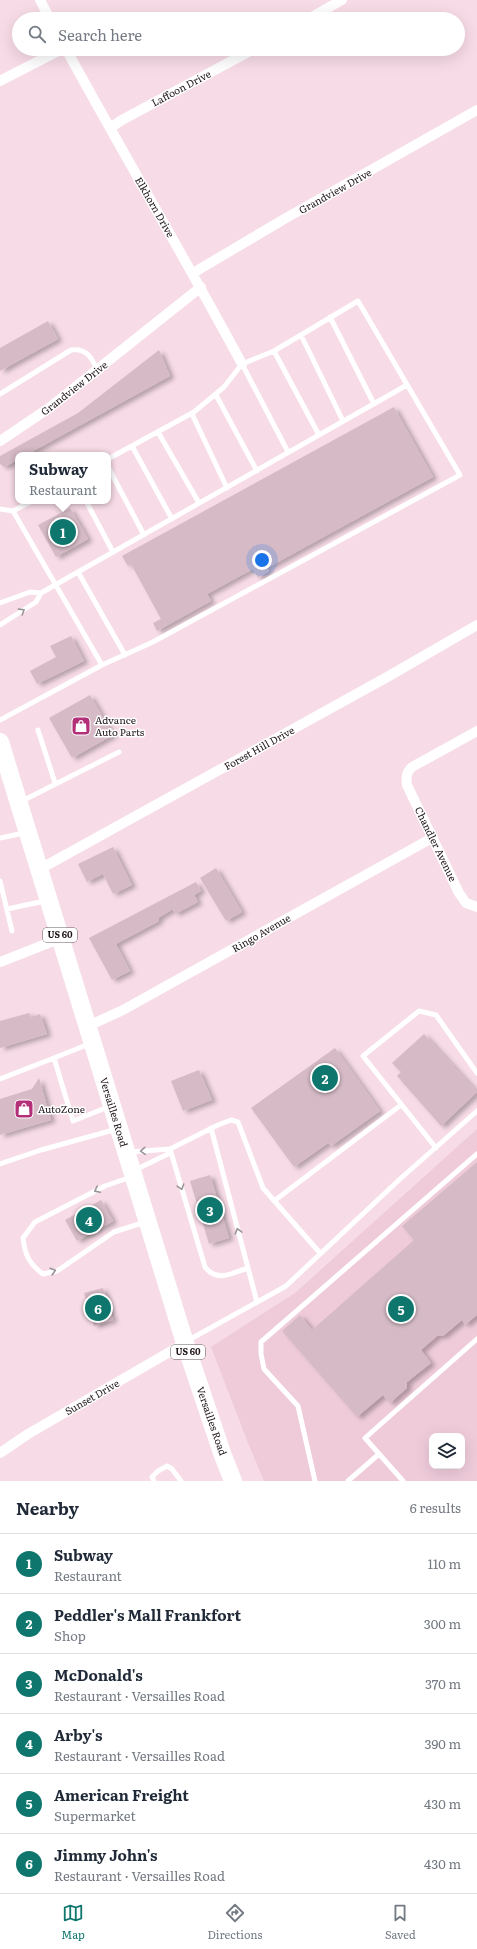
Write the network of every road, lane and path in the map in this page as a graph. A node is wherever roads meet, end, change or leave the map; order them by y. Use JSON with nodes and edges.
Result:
{"nodes":[{"id":1,"x":40,"y":0,"type":"edge"},
{"id":2,"x":342,"y":0,"type":"edge"},
{"id":3,"x":46,"y":12,"type":"edge"},
{"id":4,"x":321,"y":12,"type":"edge"},
{"id":5,"x":48,"y":56,"type":"edge"},
{"id":6,"x":70,"y":56,"type":"edge"},
{"id":7,"x":241,"y":56,"type":"edge"},
{"id":8,"x":0,"y":81,"type":"edge"},
{"id":9,"x":477,"y":110,"type":"edge"},
{"id":10,"x":110,"y":128,"type":"junction"},
{"id":11,"x":193,"y":273,"type":"junction"},
{"id":12,"x":201,"y":287,"type":"junction"},
{"id":13,"x":330,"y":317,"type":"junction"},
{"id":14,"x":301,"y":335,"type":"junction"},
{"id":15,"x":274,"y":351,"type":"junction"},
{"id":16,"x":242,"y":364,"type":"junction"},
{"id":17,"x":97,"y":370,"type":"junction"},
{"id":18,"x":407,"y":385,"type":"junction"},
{"id":19,"x":0,"y":394,"type":"edge"},
{"id":20,"x":216,"y":395,"type":"junction"},
{"id":21,"x":374,"y":404,"type":"junction"},
{"id":22,"x":192,"y":414,"type":"junction"},
{"id":23,"x":343,"y":421,"type":"junction"},
{"id":24,"x":158,"y":432,"type":"junction"},
{"id":25,"x":319,"y":436,"type":"junction"},
{"id":26,"x":0,"y":441,"type":"edge"},
{"id":27,"x":132,"y":446,"type":"junction"},
{"id":28,"x":288,"y":452,"type":"junction"},
{"id":29,"x":111,"y":457,"type":"edge"},
{"id":30,"x":257,"y":471,"type":"junction"},
{"id":31,"x":111,"y":473,"type":"edge"},
{"id":32,"x":227,"y":488,"type":"junction"},
{"id":33,"x":26,"y":504,"type":"edge"},
{"id":34,"x":88,"y":504,"type":"edge"},
{"id":35,"x":199,"y":504,"type":"junction"},
{"id":36,"x":0,"y":509,"type":"edge"},
{"id":37,"x":13,"y":511,"type":"junction"},
{"id":38,"x":172,"y":519,"type":"junction"},
{"id":39,"x":144,"y":535,"type":"junction"},
{"id":40,"x":113,"y":552,"type":"junction"},
{"id":41,"x":78,"y":572,"type":"junction"},
{"id":42,"x":55,"y":585,"type":"junction"},
{"id":43,"x":41,"y":593,"type":"junction"},
{"id":44,"x":0,"y":603,"type":"edge"},
{"id":45,"x":0,"y":625,"type":"edge"},
{"id":46,"x":477,"y":625,"type":"edge"},
{"id":47,"x":125,"y":655,"type":"junction"},
{"id":48,"x":102,"y":665,"type":"junction"},
{"id":49,"x":0,"y":720,"type":"edge"},
{"id":50,"x":38,"y":730,"type":"dead end"},
{"id":51,"x":477,"y":731,"type":"edge"},
{"id":52,"x":0,"y":742,"type":"edge"},
{"id":53,"x":119,"y":752,"type":"dead end"},
{"id":54,"x":55,"y":784,"type":"junction"},
{"id":55,"x":19,"y":802,"type":"junction"},
{"id":56,"x":28,"y":832,"type":"junction"},
{"id":57,"x":0,"y":838,"type":"edge"},
{"id":58,"x":432,"y":838,"type":"junction"},
{"id":59,"x":40,"y":869,"type":"junction"},
{"id":60,"x":0,"y":882,"type":"edge"},
{"id":61,"x":49,"y":900,"type":"junction"},
{"id":62,"x":476,"y":907,"type":"edge"},
{"id":63,"x":7,"y":909,"type":"junction"},
{"id":64,"x":12,"y":931,"type":"dead end"},
{"id":65,"x":61,"y":938,"type":"junction"},
{"id":66,"x":0,"y":962,"type":"edge"},
{"id":67,"x":91,"y":1034,"type":"junction"},
{"id":68,"x":54,"y":1058,"type":"junction"},
{"id":69,"x":477,"y":1073,"type":"edge"},
{"id":70,"x":0,"y":1079,"type":"edge"},
{"id":71,"x":401,"y":1104,"type":"junction"},
{"id":72,"x":112,"y":1105,"type":"junction"},
{"id":73,"x":477,"y":1111,"type":"edge"},
{"id":74,"x":120,"y":1128,"type":"junction"},
{"id":75,"x":211,"y":1128,"type":"junction"},
{"id":76,"x":436,"y":1148,"type":"junction"},
{"id":77,"x":170,"y":1149,"type":"junction"},
{"id":78,"x":126,"y":1152,"type":"junction"},
{"id":79,"x":477,"y":1154,"type":"edge"},
{"id":80,"x":0,"y":1164,"type":"edge"},
{"id":81,"x":133,"y":1174,"type":"junction"},
{"id":82,"x":274,"y":1201,"type":"junction"},
{"id":83,"x":147,"y":1221,"type":"junction"},
{"id":84,"x":320,"y":1254,"type":"junction"},
{"id":85,"x":248,"y":1268,"type":"junction"},
{"id":86,"x":257,"y":1302,"type":"junction"},
{"id":87,"x":477,"y":1339,"type":"edge"},
{"id":88,"x":185,"y":1343,"type":"junction"},
{"id":89,"x":0,"y":1453,"type":"edge"},
{"id":90,"x":379,"y":1454,"type":"junction"},
{"id":91,"x":154,"y":1481,"type":"edge"},
{"id":92,"x":181,"y":1481,"type":"edge"},
{"id":93,"x":233,"y":1481,"type":"edge"},
{"id":94,"x":315,"y":1481,"type":"edge"},
{"id":95,"x":348,"y":1481,"type":"edge"},
{"id":96,"x":402,"y":1481,"type":"edge"}],
"edges":[{"from":1,"to":3,"type":"street"},
{"from":2,"to":4,"type":"street"},
{"from":5,"to":8,"type":"street"},
{"from":6,"to":10,"type":"street","name":"Elkhorn Drive"},
{"from":7,"to":10,"type":"street","name":"Laffoon Drive"},
{"from":9,"to":11,"type":"street","name":"Grandview Drive"},
{"from":10,"to":11,"type":"street","name":"Elkhorn Drive"},
{"from":11,"to":12,"type":"street","name":"Elkhorn Drive"},
{"from":12,"to":16,"type":"street","name":"Elkhorn Drive"},
{"from":12,"to":17,"type":"street","name":"Grandview Drive"},
{"from":13,"to":14,"type":"lane"},
{"from":13,"to":18,"type":"lane"},
{"from":13,"to":21,"type":"lane"},
{"from":14,"to":15,"type":"lane"},
{"from":14,"to":23,"type":"lane"},
{"from":15,"to":16,"type":"lane"},
{"from":15,"to":25,"type":"lane"},
{"from":16,"to":20,"type":"lane"},
{"from":16,"to":28,"type":"lane"},
{"from":17,"to":19,"type":"lane"},
{"from":17,"to":26,"type":"street","name":"Grandview Drive"},
{"from":18,"to":21,"type":"lane"},
{"from":18,"to":47,"type":"lane"},
{"from":20,"to":22,"type":"lane"},
{"from":20,"to":30,"type":"lane"},
{"from":21,"to":23,"type":"lane"},
{"from":22,"to":24,"type":"lane"},
{"from":22,"to":32,"type":"lane"},
{"from":23,"to":25,"type":"lane"},
{"from":24,"to":27,"type":"lane"},
{"from":24,"to":35,"type":"lane"},
{"from":25,"to":28,"type":"lane"},
{"from":27,"to":29,"type":"lane"},
{"from":27,"to":38,"type":"lane"},
{"from":28,"to":30,"type":"lane"},
{"from":30,"to":32,"type":"lane"},
{"from":31,"to":39,"type":"lane"},
{"from":32,"to":35,"type":"lane"},
{"from":33,"to":37,"type":"lane"},
{"from":34,"to":40,"type":"lane"},
{"from":35,"to":38,"type":"lane"},
{"from":36,"to":37,"type":"lane"},
{"from":37,"to":42,"type":"lane"},
{"from":38,"to":39,"type":"lane"},
{"from":39,"to":40,"type":"lane"},
{"from":40,"to":41,"type":"lane"},
{"from":41,"to":42,"type":"lane"},
{"from":41,"to":47,"type":"lane"},
{"from":42,"to":43,"type":"lane"},
{"from":42,"to":48,"type":"lane"},
{"from":43,"to":44,"type":"lane"},
{"from":45,"to":43,"type":"lane","one_way":true},
{"from":46,"to":59,"type":"street","name":"Forest Hill Drive"},
{"from":47,"to":48,"type":"lane"},
{"from":48,"to":49,"type":"lane"},
{"from":50,"to":54,"type":"lane"},
{"from":51,"to":58,"type":"street","name":"Chandler Avenue"},
{"from":52,"to":55,"type":"highway","name":"Versailles Road","number":"US 60"},
{"from":53,"to":54,"type":"lane"},
{"from":54,"to":55,"type":"lane"},
{"from":55,"to":56,"type":"highway","name":"Versailles Road","number":"US 60"},
{"from":56,"to":57,"type":"lane"},
{"from":56,"to":59,"type":"highway","name":"Versailles Road","number":"US 60"},
{"from":58,"to":62,"type":"street","name":"Chandler Avenue"},
{"from":58,"to":67,"type":"street","name":"Ringo Avenue"},
{"from":59,"to":61,"type":"highway","name":"Versailles Road","number":"US 60"},
{"from":60,"to":63,"type":"lane"},
{"from":61,"to":63,"type":"lane"},
{"from":61,"to":65,"type":"highway","name":"Versailles Road","number":"US 60"},
{"from":63,"to":64,"type":"lane"},
{"from":65,"to":66,"type":"street"},
{"from":65,"to":67,"type":"highway","name":"Versailles Road","number":"US 60"},
{"from":67,"to":68,"type":"lane"},
{"from":67,"to":72,"type":"highway","name":"Versailles Road","number":"US 60"},
{"from":68,"to":70,"type":"lane"},
{"from":68,"to":72,"type":"lane"},
{"from":69,"to":71,"type":"lane"},
{"from":71,"to":76,"type":"lane"},
{"from":71,"to":82,"type":"lane"},
{"from":72,"to":74,"type":"highway","name":"Versailles Road","number":"US 60"},
{"from":73,"to":76,"type":"lane"},
{"from":74,"to":78,"type":"highway","name":"Versailles Road","number":"US 60"},
{"from":74,"to":80,"type":"lane"},
{"from":75,"to":77,"type":"lane"},
{"from":75,"to":82,"type":"lane"},
{"from":85,"to":75,"type":"lane","one_way":true},
{"from":76,"to":84,"type":"lane"},
{"from":77,"to":78,"type":"lane","one_way":true},
{"from":77,"to":81,"type":"lane"},
{"from":77,"to":85,"type":"lane","one_way":true},
{"from":78,"to":81,"type":"highway","name":"Versailles Road","number":"US 60"},
{"from":79,"to":94,"type":"lane"},
{"from":81,"to":83,"type":"highway","name":"Versailles Road","number":"US 60"},
{"from":81,"to":83,"type":"lane","one_way":true},
{"from":82,"to":84,"type":"lane"},
{"from":83,"to":88,"type":"highway","name":"Versailles Road","number":"US 60"},
{"from":84,"to":86,"type":"lane"},
{"from":85,"to":86,"type":"lane"},
{"from":86,"to":88,"type":"lane"},
{"from":87,"to":90,"type":"lane"},
{"from":88,"to":89,"type":"street","name":"Sunset Drive"},
{"from":88,"to":93,"type":"highway","name":"Versailles Road","number":"US 60"},
{"from":90,"to":95,"type":"lane"},
{"from":90,"to":96,"type":"lane"},
{"from":91,"to":92,"type":"lane"}]}
